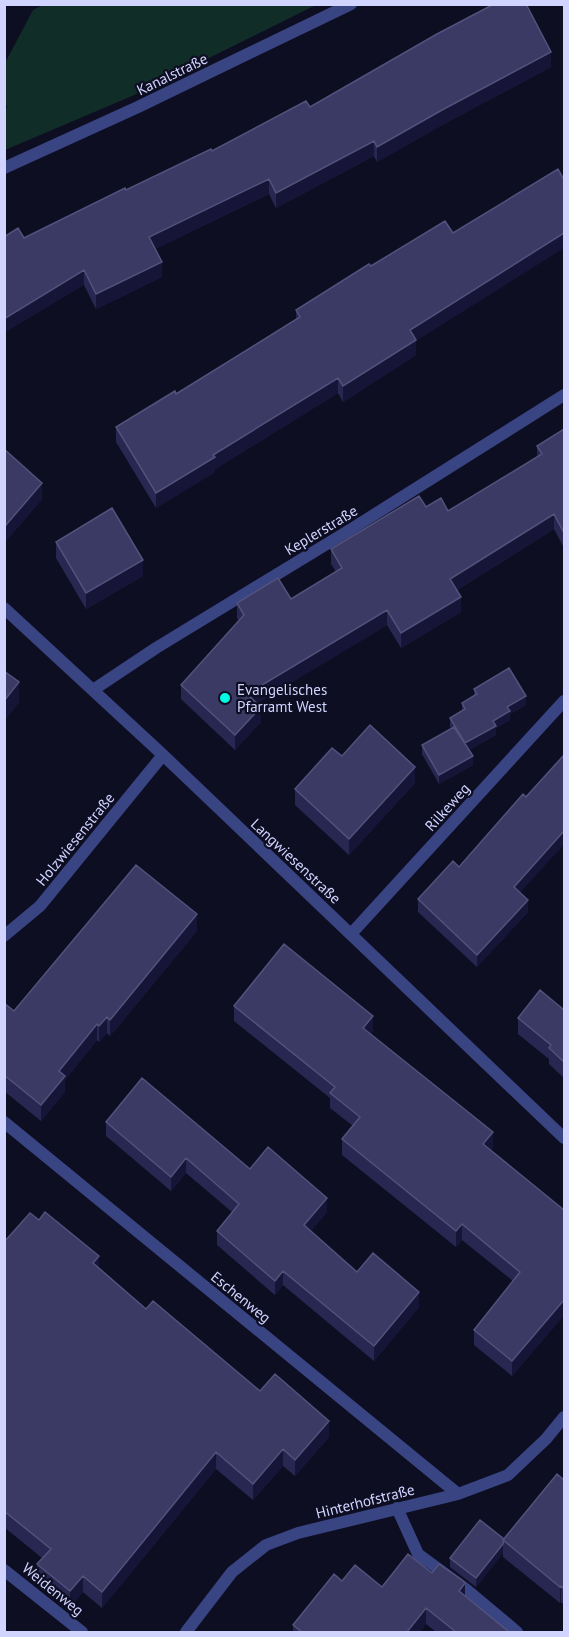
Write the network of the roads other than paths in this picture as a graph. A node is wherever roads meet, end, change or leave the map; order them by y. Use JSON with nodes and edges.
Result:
{"nodes":[{"id":1,"x":351,"y":4,"type":"edge"},
{"id":2,"x":4,"y":168,"type":"edge"},
{"id":3,"x":564,"y":395,"type":"edge"},
{"id":4,"x":4,"y":608,"type":"edge"},
{"id":5,"x":93,"y":690,"type":"junction"},
{"id":6,"x":564,"y":700,"type":"edge"},
{"id":7,"x":163,"y":755,"type":"junction"},
{"id":8,"x":351,"y":934,"type":"junction"},
{"id":9,"x":4,"y":936,"type":"edge"},
{"id":10,"x":4,"y":1122,"type":"edge"},
{"id":11,"x":564,"y":1138,"type":"edge"},
{"id":12,"x":564,"y":1417,"type":"edge"},
{"id":13,"x":458,"y":1494,"type":"junction"},
{"id":14,"x":397,"y":1508,"type":"junction"},
{"id":15,"x":4,"y":1570,"type":"edge"},
{"id":16,"x":82,"y":1632,"type":"edge"},
{"id":17,"x":186,"y":1632,"type":"edge"},
{"id":18,"x":518,"y":1632,"type":"edge"}],
"edges":[{"from":1,"to":2,"type":"street","name":"Kanalstraße"},
{"from":3,"to":5,"type":"street","name":"Keplerstraße"},
{"from":4,"to":5,"type":"street","name":"Langwiesenstraße"},
{"from":5,"to":7,"type":"street","name":"Langwiesenstraße"},
{"from":6,"to":8,"type":"street","name":"Rilkeweg"},
{"from":7,"to":8,"type":"street","name":"Langwiesenstraße"},
{"from":7,"to":9,"type":"street","name":"Holzwiesenstraße"},
{"from":8,"to":11,"type":"street","name":"Langwiesenstraße"},
{"from":10,"to":13,"type":"street","name":"Eschenweg"},
{"from":12,"to":13,"type":"street","name":"Hinterhofstraße"},
{"from":13,"to":14,"type":"street","name":"Hinterhofstraße"},
{"from":14,"to":17,"type":"street","name":"Hinterhofstraße"},
{"from":14,"to":18,"type":"street"},
{"from":15,"to":16,"type":"street","name":"Weidenweg"}]}
